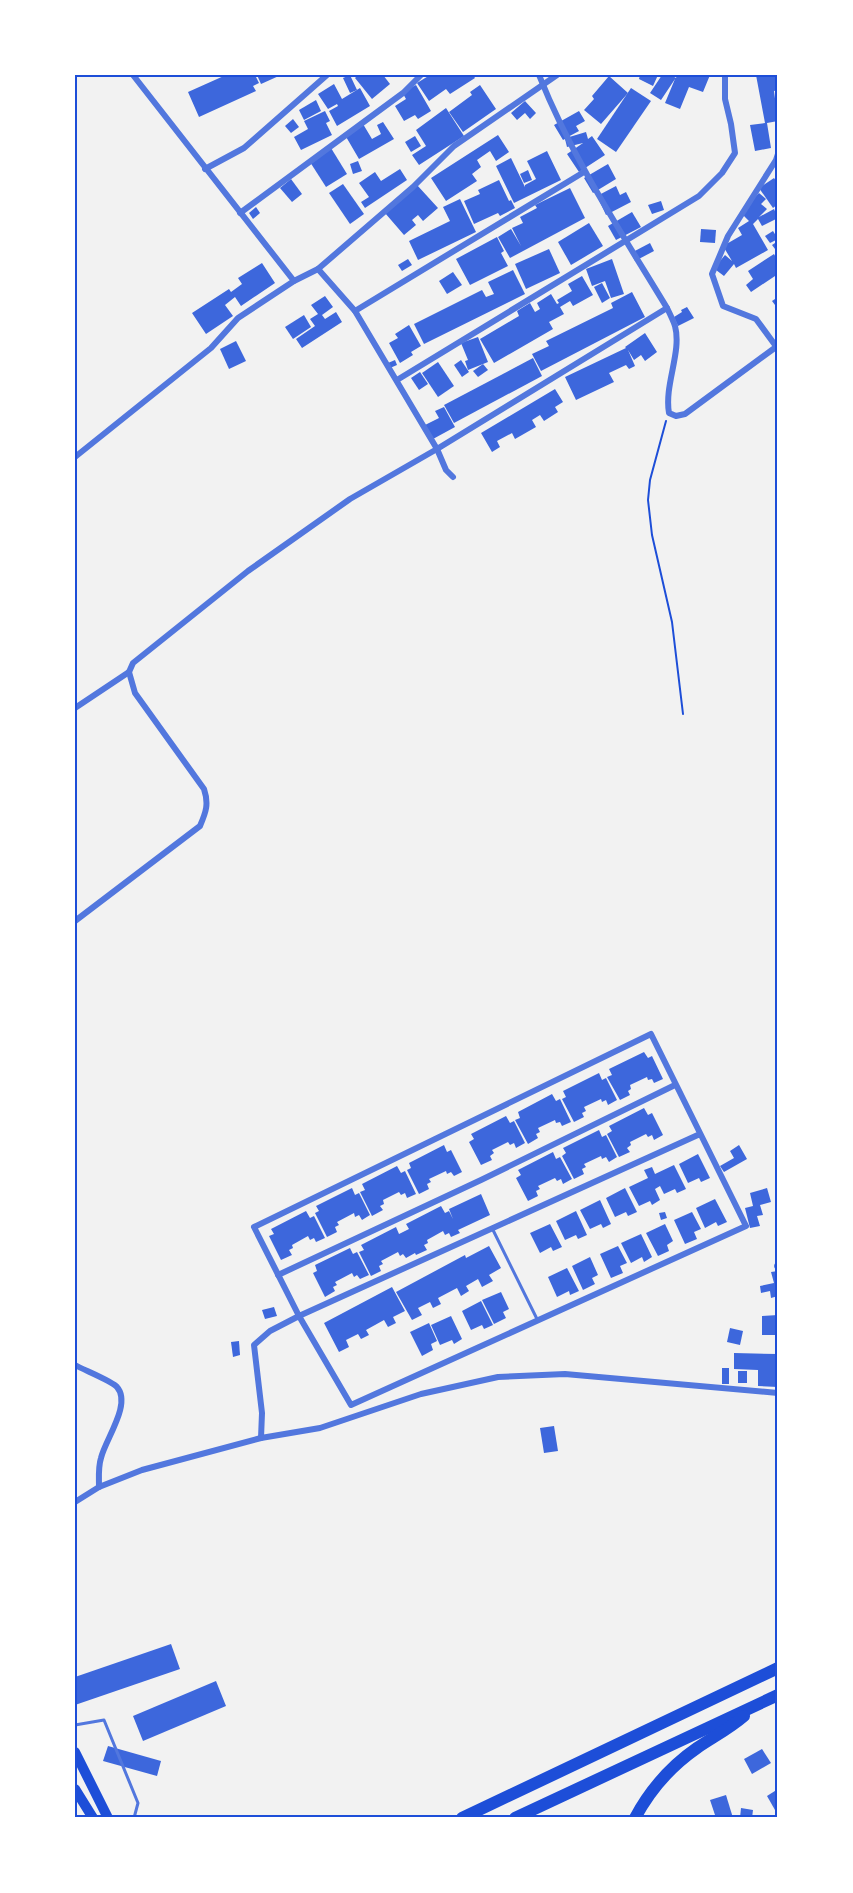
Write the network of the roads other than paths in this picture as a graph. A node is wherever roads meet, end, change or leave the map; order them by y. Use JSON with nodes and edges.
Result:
{"nodes":[{"id":1,"x":133,"y":75,"type":"edge"},
{"id":2,"x":327,"y":75,"type":"edge"},
{"id":3,"x":421,"y":75,"type":"edge"},
{"id":4,"x":539,"y":75,"type":"edge"},
{"id":5,"x":557,"y":75,"type":"edge"},
{"id":6,"x":725,"y":75,"type":"edge"},
{"id":7,"x":543,"y":85,"type":"junction"},
{"id":8,"x":777,"y":159,"type":"edge"},
{"id":9,"x":205,"y":169,"type":"junction"},
{"id":10,"x":584,"y":172,"type":"junction"},
{"id":11,"x":240,"y":213,"type":"junction"},
{"id":12,"x":626,"y":241,"type":"junction"},
{"id":13,"x":318,"y":269,"type":"junction"},
{"id":14,"x":294,"y":281,"type":"junction"},
{"id":15,"x":667,"y":308,"type":"junction"},
{"id":16,"x":355,"y":311,"type":"junction"},
{"id":17,"x":777,"y":348,"type":"edge"},
{"id":18,"x":397,"y":380,"type":"junction"},
{"id":19,"x":437,"y":449,"type":"junction"},
{"id":20,"x":75,"y":457,"type":"edge"},
{"id":21,"x":453,"y":477,"type":"dead end"},
{"id":22,"x":129,"y":672,"type":"junction"},
{"id":23,"x":75,"y":708,"type":"edge"},
{"id":24,"x":75,"y":921,"type":"edge"},
{"id":25,"x":675,"y":1085,"type":"junction"},
{"id":26,"x":699,"y":1134,"type":"junction"},
{"id":27,"x":493,"y":1230,"type":"junction"},
{"id":28,"x":278,"y":1275,"type":"junction"},
{"id":29,"x":299,"y":1316,"type":"junction"},
{"id":30,"x":538,"y":1320,"type":"junction"},
{"id":31,"x":75,"y":1365,"type":"edge"},
{"id":32,"x":778,"y":1393,"type":"edge"},
{"id":33,"x":261,"y":1438,"type":"junction"},
{"id":34,"x":99,"y":1487,"type":"junction"},
{"id":35,"x":75,"y":1502,"type":"edge"},
{"id":36,"x":778,"y":1668,"type":"edge"},
{"id":37,"x":778,"y":1695,"type":"edge"},
{"id":38,"x":753,"y":1706,"type":"junction"},
{"id":39,"x":75,"y":1725,"type":"edge"},
{"id":40,"x":75,"y":1752,"type":"edge"},
{"id":41,"x":75,"y":1789,"type":"edge"},
{"id":42,"x":93,"y":1818,"type":"edge"},
{"id":43,"x":108,"y":1818,"type":"edge"},
{"id":44,"x":134,"y":1818,"type":"edge"},
{"id":45,"x":462,"y":1818,"type":"edge"},
{"id":46,"x":515,"y":1818,"type":"edge"},
{"id":47,"x":634,"y":1818,"type":"edge"}],
"edges":[{"from":1,"to":9,"type":"street"},
{"from":2,"to":9,"type":"street"},
{"from":3,"to":11,"type":"street"},
{"from":4,"to":7,"type":"street"},
{"from":5,"to":7,"type":"street"},
{"from":6,"to":12,"type":"street"},
{"from":7,"to":10,"type":"street"},
{"from":7,"to":13,"type":"street"},
{"from":8,"to":17,"type":"street"},
{"from":9,"to":11,"type":"street"},
{"from":10,"to":12,"type":"street"},
{"from":10,"to":16,"type":"street"},
{"from":11,"to":14,"type":"street"},
{"from":12,"to":15,"type":"street"},
{"from":12,"to":18,"type":"street"},
{"from":13,"to":14,"type":"street"},
{"from":13,"to":16,"type":"street"},
{"from":14,"to":20,"type":"street"},
{"from":15,"to":17,"type":"street"},
{"from":15,"to":19,"type":"street"},
{"from":16,"to":18,"type":"street"},
{"from":18,"to":19,"type":"street"},
{"from":19,"to":21,"type":"street"},
{"from":19,"to":22,"type":"street"},
{"from":22,"to":23,"type":"street"},
{"from":22,"to":24,"type":"street"},
{"from":25,"to":26,"type":"street"},
{"from":25,"to":28,"type":"street"},
{"from":25,"to":28,"type":"street"},
{"from":26,"to":27,"type":"street"},
{"from":26,"to":30,"type":"street"},
{"from":27,"to":29,"type":"street"},
{"from":27,"to":30,"type":"lane"},
{"from":28,"to":29,"type":"street"},
{"from":29,"to":30,"type":"street"},
{"from":29,"to":33,"type":"street"},
{"from":31,"to":34,"type":"street"},
{"from":32,"to":33,"type":"street"},
{"from":33,"to":34,"type":"street"},
{"from":34,"to":35,"type":"street"},
{"from":36,"to":45,"type":"highway"},
{"from":37,"to":38,"type":"highway"},
{"from":38,"to":46,"type":"highway"},
{"from":38,"to":47,"type":"highway"},
{"from":39,"to":44,"type":"lane"},
{"from":40,"to":43,"type":"highway"},
{"from":41,"to":42,"type":"highway"}]}
